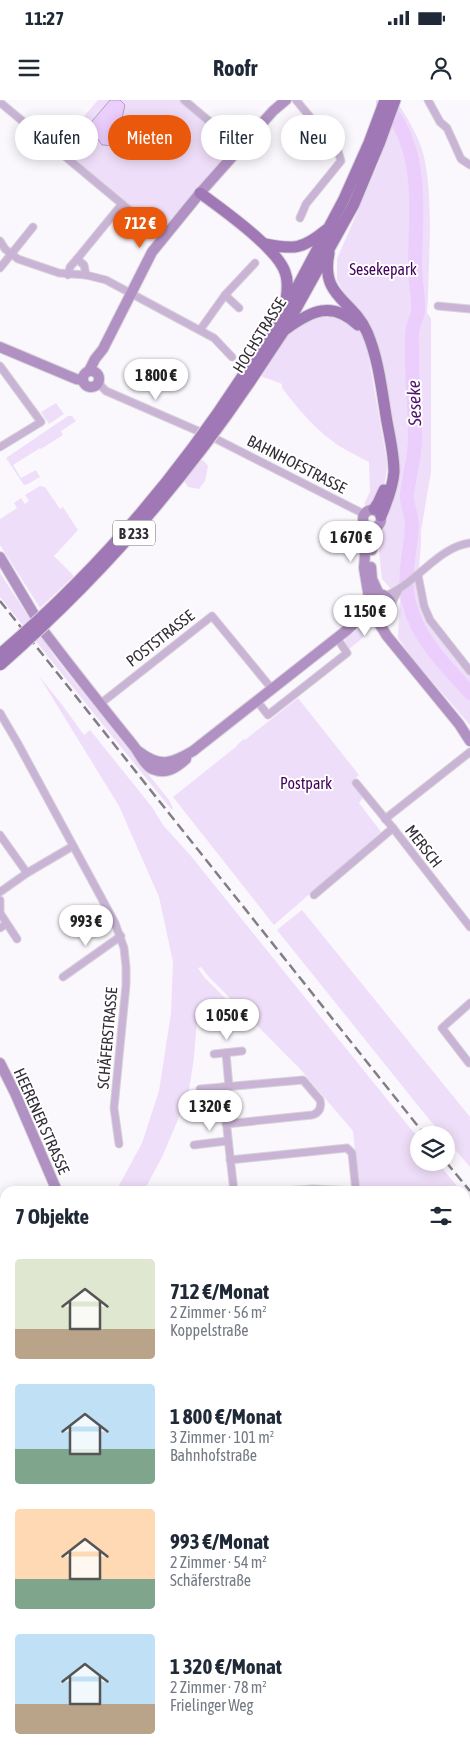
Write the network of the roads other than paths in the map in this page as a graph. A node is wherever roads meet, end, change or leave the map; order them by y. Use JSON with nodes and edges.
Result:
{"nodes":[{"id":1,"x":184,"y":100,"type":"edge"},
{"id":2,"x":286,"y":100,"type":"edge"},
{"id":3,"x":296,"y":100,"type":"edge"},
{"id":4,"x":386,"y":100,"type":"edge"},
{"id":5,"x":395,"y":100,"type":"edge"},
{"id":6,"x":428,"y":100,"type":"edge"},
{"id":7,"x":2,"y":103,"type":"edge"},
{"id":8,"x":202,"y":115,"type":"edge"},
{"id":9,"x":269,"y":115,"type":"edge"},
{"id":10,"x":229,"y":160,"type":"edge"},
{"id":11,"x":470,"y":165,"type":"edge"},
{"id":12,"x":200,"y":193,"type":"junction"},
{"id":13,"x":349,"y":201,"type":"junction"},
{"id":14,"x":122,"y":204,"type":"junction"},
{"id":15,"x":300,"y":218,"type":"dead end"},
{"id":16,"x":33,"y":227,"type":"dead end"},
{"id":17,"x":329,"y":228,"type":"junction"},
{"id":18,"x":163,"y":238,"type":"junction"},
{"id":19,"x":0,"y":241,"type":"edge"},
{"id":20,"x":266,"y":244,"type":"junction"},
{"id":21,"x":331,"y":244,"type":"junction"},
{"id":22,"x":11,"y":255,"type":"junction"},
{"id":23,"x":77,"y":259,"type":"junction"},
{"id":24,"x":256,"y":262,"type":"dead end"},
{"id":25,"x":0,"y":268,"type":"edge"},
{"id":26,"x":68,"y":275,"type":"junction"},
{"id":27,"x":86,"y":275,"type":"junction"},
{"id":28,"x":131,"y":293,"type":"junction"},
{"id":29,"x":225,"y":295,"type":"junction"},
{"id":30,"x":438,"y":306,"type":"dead end"},
{"id":31,"x":239,"y":308,"type":"dead end"},
{"id":32,"x":470,"y":309,"type":"edge"},
{"id":33,"x":284,"y":312,"type":"junction"},
{"id":34,"x":200,"y":330,"type":"junction"},
{"id":35,"x":283,"y":332,"type":"junction"},
{"id":36,"x":0,"y":347,"type":"edge"},
{"id":37,"x":232,"y":357,"type":"dead end"},
{"id":38,"x":259,"y":359,"type":"junction"},
{"id":39,"x":0,"y":366,"type":"edge"},
{"id":40,"x":90,"y":375,"type":"junction"},
{"id":41,"x":98,"y":384,"type":"junction"},
{"id":42,"x":198,"y":431,"type":"dead end"},
{"id":43,"x":216,"y":439,"type":"dead end"},
{"id":44,"x":0,"y":447,"type":"edge"},
{"id":45,"x":373,"y":518,"type":"junction"},
{"id":46,"x":470,"y":543,"type":"edge"},
{"id":47,"x":0,"y":557,"type":"edge"},
{"id":48,"x":415,"y":577,"type":"junction"},
{"id":49,"x":369,"y":598,"type":"junction"},
{"id":50,"x":385,"y":598,"type":"junction"},
{"id":51,"x":34,"y":616,"type":"dead end"},
{"id":52,"x":388,"y":616,"type":"junction"},
{"id":53,"x":371,"y":617,"type":"junction"},
{"id":54,"x":45,"y":633,"type":"dead end"},
{"id":55,"x":337,"y":638,"type":"junction"},
{"id":56,"x":393,"y":642,"type":"junction"},
{"id":57,"x":0,"y":654,"type":"edge"},
{"id":58,"x":0,"y":665,"type":"edge"},
{"id":59,"x":470,"y":672,"type":"edge"},
{"id":60,"x":272,"y":689,"type":"junction"},
{"id":61,"x":257,"y":701,"type":"junction"},
{"id":62,"x":100,"y":704,"type":"junction"},
{"id":63,"x":0,"y":713,"type":"edge"},
{"id":64,"x":459,"y":724,"type":"junction"},
{"id":65,"x":470,"y":732,"type":"edge"},
{"id":66,"x":470,"y":741,"type":"edge"},
{"id":67,"x":470,"y":752,"type":"edge"},
{"id":68,"x":356,"y":783,"type":"dead end"},
{"id":69,"x":385,"y":819,"type":"junction"},
{"id":70,"x":393,"y":828,"type":"junction"},
{"id":71,"x":0,"y":835,"type":"edge"},
{"id":72,"x":73,"y":846,"type":"junction"},
{"id":73,"x":27,"y":873,"type":"junction"},
{"id":74,"x":0,"y":892,"type":"edge"},
{"id":75,"x":314,"y":895,"type":"dead end"},
{"id":76,"x":0,"y":900,"type":"edge"},
{"id":77,"x":0,"y":912,"type":"edge"},
{"id":78,"x":470,"y":927,"type":"edge"},
{"id":79,"x":121,"y":936,"type":"junction"},
{"id":80,"x":17,"y":939,"type":"dead end"},
{"id":81,"x":64,"y":977,"type":"dead end"},
{"id":82,"x":470,"y":1003,"type":"edge"},
{"id":83,"x":242,"y":1051,"type":"dead end"},
{"id":84,"x":226,"y":1053,"type":"junction"},
{"id":85,"x":214,"y":1054,"type":"dead end"},
{"id":86,"x":0,"y":1063,"type":"edge"},
{"id":87,"x":470,"y":1063,"type":"edge"},
{"id":88,"x":226,"y":1087,"type":"junction"},
{"id":89,"x":200,"y":1089,"type":"dead end"},
{"id":90,"x":226,"y":1124,"type":"junction"},
{"id":91,"x":228,"y":1141,"type":"junction"},
{"id":92,"x":119,"y":1144,"type":"dead end"},
{"id":93,"x":194,"y":1145,"type":"dead end"},
{"id":94,"x":230,"y":1160,"type":"junction"},
{"id":95,"x":55,"y":1186,"type":"edge"},
{"id":96,"x":233,"y":1186,"type":"edge"},
{"id":97,"x":355,"y":1186,"type":"edge"}],
"edges":[{"from":1,"to":8,"type":"street"},
{"from":2,"to":9,"type":"street"},
{"from":3,"to":15,"type":"street"},
{"from":4,"to":13,"type":"main road","name":"HOCHSTRASSE","number":"B 233"},
{"from":5,"to":13,"type":"main road","name":"HOCHSTRASSE","number":"B 233"},
{"from":6,"to":11,"type":"street"},
{"from":7,"to":14,"type":"street"},
{"from":10,"to":12,"type":"street"},
{"from":12,"to":18,"type":"street"},
{"from":12,"to":20,"type":"main road"},
{"from":13,"to":17,"type":"main road","name":"HOCHSTRASSE","number":"B 233"},
{"from":13,"to":21,"type":"main road","name":"HOCHSTRASSE","number":"B 233"},
{"from":14,"to":18,"type":"street"},
{"from":14,"to":23,"type":"street"},
{"from":16,"to":22,"type":"street"},
{"from":17,"to":20,"type":"main road"},
{"from":17,"to":33,"type":"main road","name":"HOCHSTRASSE","number":"B 233"},
{"from":18,"to":28,"type":"street"},
{"from":19,"to":22,"type":"street"},
{"from":20,"to":33,"type":"main road"},
{"from":21,"to":35,"type":"main road","name":"HOCHSTRASSE","number":"B 233"},
{"from":21,"to":45,"type":"main road"},
{"from":22,"to":25,"type":"street"},
{"from":22,"to":26,"type":"street"},
{"from":23,"to":26,"type":"street"},
{"from":23,"to":27,"type":"street"},
{"from":24,"to":29,"type":"street"},
{"from":26,"to":27,"type":"street"},
{"from":27,"to":28,"type":"street"},
{"from":28,"to":34,"type":"street"},
{"from":28,"to":40,"type":"street"},
{"from":29,"to":31,"type":"street"},
{"from":29,"to":34,"type":"street"},
{"from":30,"to":32,"type":"street"},
{"from":33,"to":38,"type":"main road","name":"HOCHSTRASSE","number":"B 233"},
{"from":34,"to":37,"type":"street"},
{"from":35,"to":38,"type":"main road","name":"HOCHSTRASSE","number":"B 233"},
{"from":35,"to":45,"type":"main road"},
{"from":36,"to":40,"type":"street"},
{"from":38,"to":57,"type":"main road","name":"HOCHSTRASSE","number":"B 233","bridge":true},
{"from":38,"to":58,"type":"main road","name":"HOCHSTRASSE","number":"B 233","bridge":true},
{"from":39,"to":44,"type":"street"},
{"from":40,"to":41,"type":"street"},
{"from":40,"to":41,"type":"street"},
{"from":41,"to":42,"type":"street"},
{"from":43,"to":45,"type":"street","name":"BAHNHOFSTRASSE"},
{"from":45,"to":49,"type":"street"},
{"from":45,"to":50,"type":"street"},
{"from":46,"to":48,"type":"street"},
{"from":47,"to":51,"type":"street"},
{"from":48,"to":50,"type":"street"},
{"from":48,"to":59,"type":"street"},
{"from":49,"to":50,"type":"street"},
{"from":49,"to":53,"type":"street"},
{"from":50,"to":52,"type":"street"},
{"from":52,"to":53,"type":"street"},
{"from":52,"to":56,"type":"street"},
{"from":53,"to":55,"type":"street"},
{"from":53,"to":56,"type":"street"},
{"from":54,"to":62,"type":"street"},
{"from":55,"to":60,"type":"street"},
{"from":55,"to":61,"type":"street"},
{"from":56,"to":64,"type":"street"},
{"from":60,"to":61,"type":"street"},
{"from":60,"to":62,"type":"street","name":"POSTSTRASSE"},
{"from":61,"to":62,"type":"street"},
{"from":63,"to":72,"type":"street","name":"SCHÄFERSTRASSE"},
{"from":64,"to":65,"type":"street"},
{"from":64,"to":66,"type":"street"},
{"from":67,"to":69,"type":"street"},
{"from":68,"to":69,"type":"street","name":"MERSCH"},
{"from":69,"to":70,"type":"street","name":"MERSCH"},
{"from":70,"to":75,"type":"street"},
{"from":70,"to":78,"type":"street","name":"MERSCH"},
{"from":71,"to":73,"type":"street"},
{"from":72,"to":73,"type":"street"},
{"from":72,"to":79,"type":"street","name":"SCHÄFERSTRASSE"},
{"from":73,"to":74,"type":"street"},
{"from":76,"to":77,"type":"street"},
{"from":77,"to":80,"type":"street"},
{"from":79,"to":81,"type":"street"},
{"from":79,"to":92,"type":"street","name":"SCHÄFERSTRASSE"},
{"from":82,"to":87,"type":"street"},
{"from":83,"to":84,"type":"street"},
{"from":84,"to":85,"type":"street"},
{"from":84,"to":88,"type":"street"},
{"from":86,"to":95,"type":"street","name":"HEERENER STRASSE"},
{"from":88,"to":89,"type":"street"},
{"from":88,"to":90,"type":"street"},
{"from":88,"to":90,"type":"street"},
{"from":90,"to":91,"type":"street"},
{"from":91,"to":93,"type":"street"},
{"from":91,"to":94,"type":"street"},
{"from":94,"to":96,"type":"street"},
{"from":94,"to":97,"type":"street"}]}
